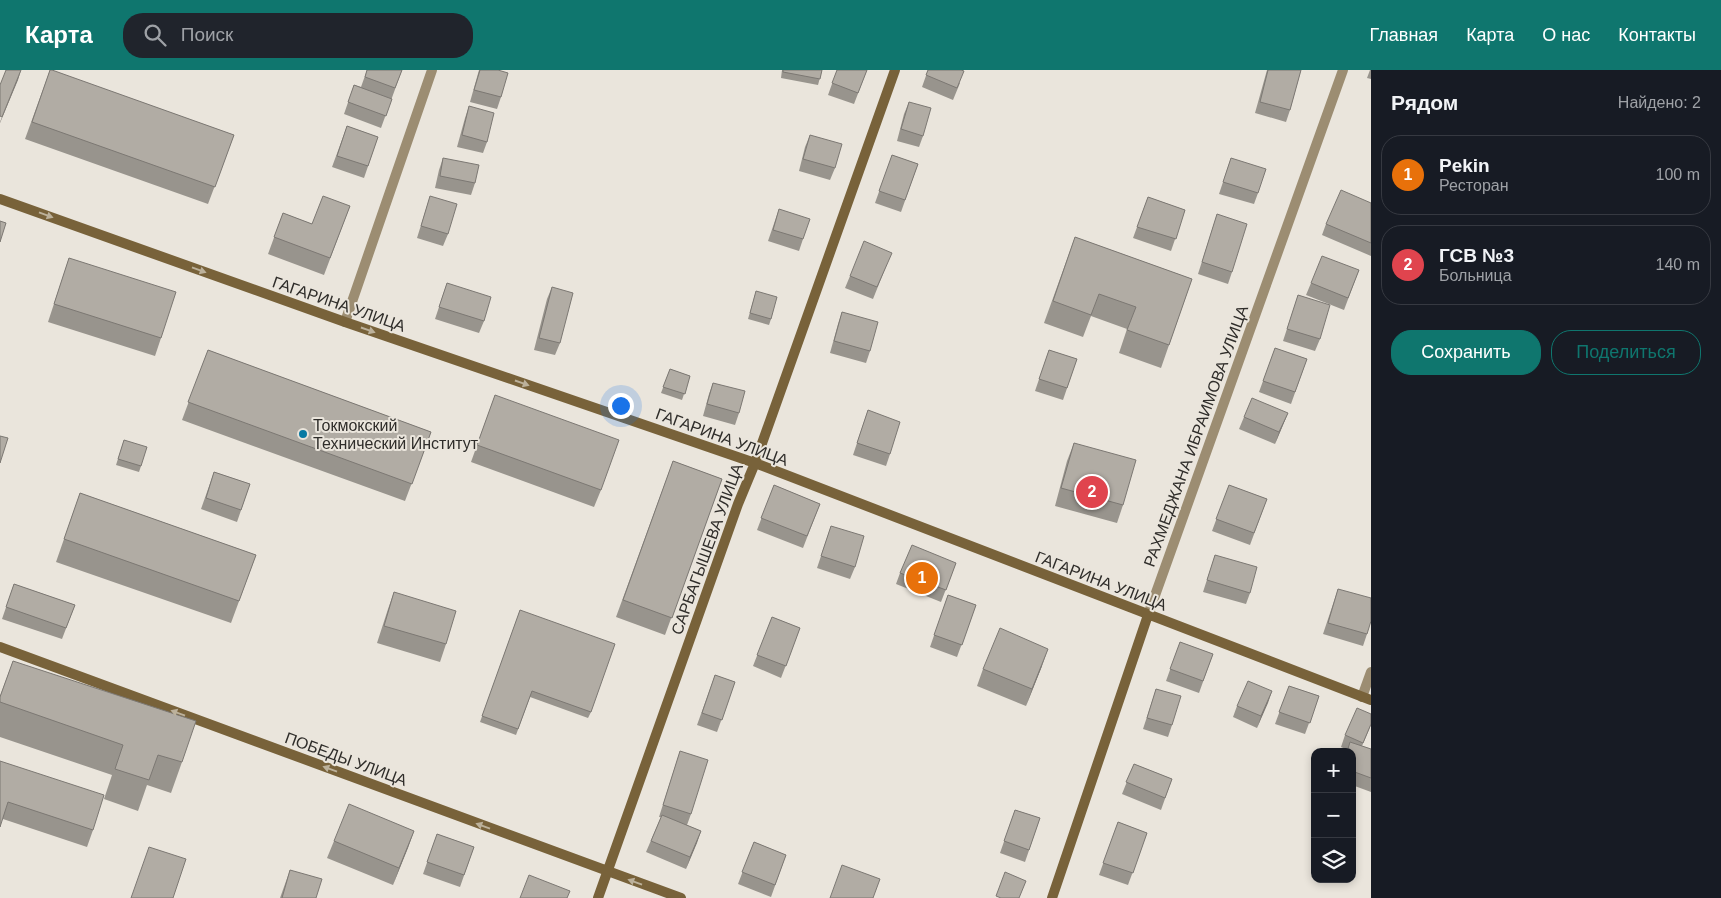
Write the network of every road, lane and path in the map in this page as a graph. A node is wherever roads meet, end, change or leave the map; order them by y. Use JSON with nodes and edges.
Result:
{"nodes":[{"id":1,"x":432,"y":70,"type":"edge"},
{"id":2,"x":896,"y":70,"type":"edge"},
{"id":3,"x":1343,"y":70,"type":"edge"},
{"id":4,"x":0,"y":199,"type":"edge"},
{"id":5,"x":345,"y":322,"type":"junction"},
{"id":6,"x":755,"y":464,"type":"junction"},
{"id":7,"x":1148,"y":615,"type":"junction"},
{"id":8,"x":0,"y":648,"type":"edge"},
{"id":9,"x":1371,"y":672,"type":"edge"},
{"id":10,"x":1367,"y":699,"type":"edge"},
{"id":11,"x":607,"y":872,"type":"junction"},
{"id":12,"x":598,"y":898,"type":"edge"},
{"id":13,"x":681,"y":898,"type":"edge"},
{"id":14,"x":1052,"y":898,"type":"edge"}],
"edges":[{"from":1,"to":5,"type":"street"},
{"from":2,"to":6,"type":"main road","name":"САРБАГЫШЕВА УЛИЦА"},
{"from":3,"to":7,"type":"street","name":"РАХМЕДЖАНА ИБРАИМОВА УЛИЦА"},
{"from":4,"to":5,"type":"main road","name":"ГАГАРИНА УЛИЦА","one_way":true},
{"from":5,"to":6,"type":"main road","name":"ГАГАРИНА УЛИЦА","one_way":true},
{"from":6,"to":7,"type":"main road","name":"ГАГАРИНА УЛИЦА"},
{"from":6,"to":11,"type":"main road","name":"САРБАГЫШЕВА УЛИЦА"},
{"from":7,"to":10,"type":"main road","name":"ГАГАРИНА УЛИЦА"},
{"from":7,"to":14,"type":"main road","name":"РАХМЕДЖАНА ИБРАИМОВА УЛИЦА"},
{"from":11,"to":8,"type":"main road","name":"ПОБЕДЫ УЛИЦА","one_way":true},
{"from":9,"to":10,"type":"street"},
{"from":11,"to":12,"type":"main road","name":"САРБАГЫШЕВА УЛИЦА"},
{"from":13,"to":11,"type":"main road","name":"ПОБЕДЫ УЛИЦА","one_way":true}]}
